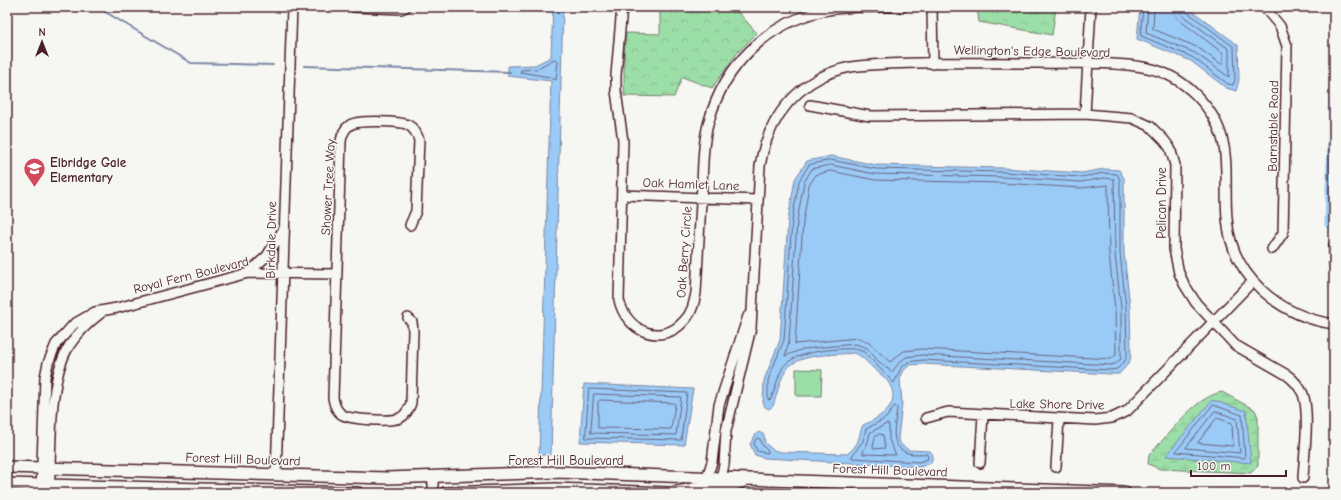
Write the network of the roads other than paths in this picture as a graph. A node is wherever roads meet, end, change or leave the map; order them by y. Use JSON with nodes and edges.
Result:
{"nodes":[{"id":1,"x":292,"y":7,"type":"edge"},
{"id":2,"x":354,"y":7,"type":"edge"},
{"id":3,"x":406,"y":7,"type":"edge"},
{"id":4,"x":622,"y":7,"type":"edge"},
{"id":5,"x":902,"y":7,"type":"edge"},
{"id":6,"x":932,"y":7,"type":"edge"},
{"id":7,"x":1091,"y":7,"type":"edge"},
{"id":8,"x":1264,"y":7,"type":"edge"},
{"id":9,"x":933,"y":64,"type":"junction"},
{"id":10,"x":1088,"y":64,"type":"junction"},
{"id":11,"x":810,"y":105,"type":"dead end"},
{"id":12,"x":1085,"y":114,"type":"junction"},
{"id":13,"x":622,"y":195,"type":"junction"},
{"id":14,"x":701,"y":198,"type":"junction"},
{"id":15,"x":758,"y":200,"type":"junction"},
{"id":16,"x":410,"y":225,"type":"dead end"},
{"id":17,"x":284,"y":227,"type":"junction"},
{"id":18,"x":1334,"y":245,"type":"edge"},
{"id":19,"x":1272,"y":248,"type":"dead end"},
{"id":20,"x":1334,"y":263,"type":"edge"},
{"id":21,"x":284,"y":272,"type":"junction"},
{"id":22,"x":248,"y":273,"type":"junction"},
{"id":23,"x":337,"y":274,"type":"junction"},
{"id":24,"x":1253,"y":281,"type":"junction"},
{"id":25,"x":751,"y":307,"type":"junction"},
{"id":26,"x":105,"y":310,"type":"junction"},
{"id":27,"x":408,"y":318,"type":"dead end"},
{"id":28,"x":1214,"y":321,"type":"junction"},
{"id":29,"x":1334,"y":324,"type":"edge"},
{"id":30,"x":983,"y":414,"type":"junction"},
{"id":31,"x":926,"y":418,"type":"dead end"},
{"id":32,"x":1059,"y":419,"type":"junction"},
{"id":33,"x":980,"y":463,"type":"dead end"},
{"id":34,"x":7,"y":467,"type":"edge"},
{"id":35,"x":1056,"y":467,"type":"dead end"},
{"id":36,"x":276,"y":474,"type":"junction"},
{"id":37,"x":433,"y":476,"type":"junction"},
{"id":38,"x":707,"y":477,"type":"junction"},
{"id":39,"x":721,"y":478,"type":"junction"},
{"id":40,"x":1303,"y":478,"type":"dead end"},
{"id":41,"x":752,"y":480,"type":"junction"},
{"id":42,"x":46,"y":481,"type":"edge"},
{"id":43,"x":7,"y":484,"type":"edge"},
{"id":44,"x":250,"y":490,"type":"junction"},
{"id":45,"x":1025,"y":491,"type":"edge"},
{"id":46,"x":1037,"y":491,"type":"edge"},
{"id":47,"x":358,"y":493,"type":"edge"},
{"id":48,"x":433,"y":493,"type":"edge"},
{"id":49,"x":445,"y":493,"type":"edge"},
{"id":50,"x":669,"y":493,"type":"edge"},
{"id":51,"x":672,"y":493,"type":"edge"},
{"id":52,"x":712,"y":493,"type":"edge"},
{"id":53,"x":1125,"y":493,"type":"edge"}],
"edges":[{"from":1,"to":17,"type":"street","name":"Birkdale Drive"},
{"from":2,"to":3,"type":"street"},
{"from":4,"to":13,"type":"street","name":"Oak Berry Circle"},
{"from":5,"to":14,"type":"street","name":"Oak Berry Circle"},
{"from":6,"to":9,"type":"street"},
{"from":7,"to":10,"type":"street"},
{"from":8,"to":19,"type":"street","name":"Barnstable Road"},
{"from":9,"to":10,"type":"street","name":"Wellington's Edge Boulevard"},
{"from":9,"to":15,"type":"street","name":"Wellington's Edge Boulevard"},
{"from":10,"to":12,"type":"street"},
{"from":10,"to":24,"type":"street","name":"Wellington's Edge Boulevard"},
{"from":11,"to":12,"type":"street","name":"Pelican Drive"},
{"from":12,"to":28,"type":"street","name":"Pelican Drive"},
{"from":13,"to":14,"type":"street","name":"Oak Hamlet Lane"},
{"from":13,"to":14,"type":"street","name":"Oak Berry Circle"},
{"from":14,"to":15,"type":"street","name":"Oak Hamlet Lane"},
{"from":15,"to":25,"type":"street","name":"Wellington's Edge Boulevard"},
{"from":16,"to":23,"type":"street","name":"Shower Tree Way"},
{"from":17,"to":21,"type":"street","name":"Birkdale Drive"},
{"from":17,"to":22,"type":"street"},
{"from":18,"to":20,"type":"street"},
{"from":21,"to":22,"type":"street","name":"Royal Fern Boulevard"},
{"from":21,"to":23,"type":"street"},
{"from":21,"to":36,"type":"street","name":"Birkdale Drive"},
{"from":22,"to":26,"type":"street","name":"Royal Fern Boulevard"},
{"from":23,"to":27,"type":"street","name":"Shower Tree Way"},
{"from":24,"to":28,"type":"street","name":"Lake Shore Drive"},
{"from":24,"to":29,"type":"street","name":"Wellington's Edge Boulevard"},
{"from":25,"to":38,"type":"street","name":"Wellington's Edge Boulevard"},
{"from":25,"to":39,"type":"street","name":"Wellington's Edge Boulevard"},
{"from":26,"to":42,"type":"street","name":"Royal Fern Boulevard"},
{"from":26,"to":42,"type":"street","name":"Royal Fern Boulevard"},
{"from":28,"to":32,"type":"street","name":"Lake Shore Drive"},
{"from":28,"to":40,"type":"street","name":"Pelican Drive"},
{"from":30,"to":31,"type":"street","name":"Lake Shore Drive"},
{"from":30,"to":32,"type":"street","name":"Lake Shore Drive"},
{"from":30,"to":33,"type":"street"},
{"from":32,"to":35,"type":"street"},
{"from":34,"to":42,"type":"main road","name":"Forest Hill Boulevard"},
{"from":36,"to":37,"type":"main road","name":"Forest Hill Boulevard"},
{"from":36,"to":42,"type":"main road","name":"Forest Hill Boulevard"},
{"from":36,"to":44,"type":"main road"},
{"from":37,"to":38,"type":"main road","name":"Forest Hill Boulevard"},
{"from":37,"to":48,"type":"street"},
{"from":38,"to":39,"type":"main road","name":"Forest Hill Boulevard"},
{"from":39,"to":41,"type":"main road","name":"Forest Hill Boulevard"},
{"from":39,"to":51,"type":"main road"},
{"from":41,"to":45,"type":"main road","name":"Forest Hill Boulevard"},
{"from":41,"to":52,"type":"main road"},
{"from":42,"to":43,"type":"main road","name":"Forest Hill Boulevard"},
{"from":42,"to":44,"type":"main road","name":"Forest Hill Boulevard"},
{"from":44,"to":47,"type":"main road","name":"Forest Hill Boulevard"},
{"from":45,"to":46,"type":"main road","name":"Forest Hill Boulevard"},
{"from":46,"to":53,"type":"main road","name":"Forest Hill Boulevard"},
{"from":49,"to":50,"type":"main road"}]}
